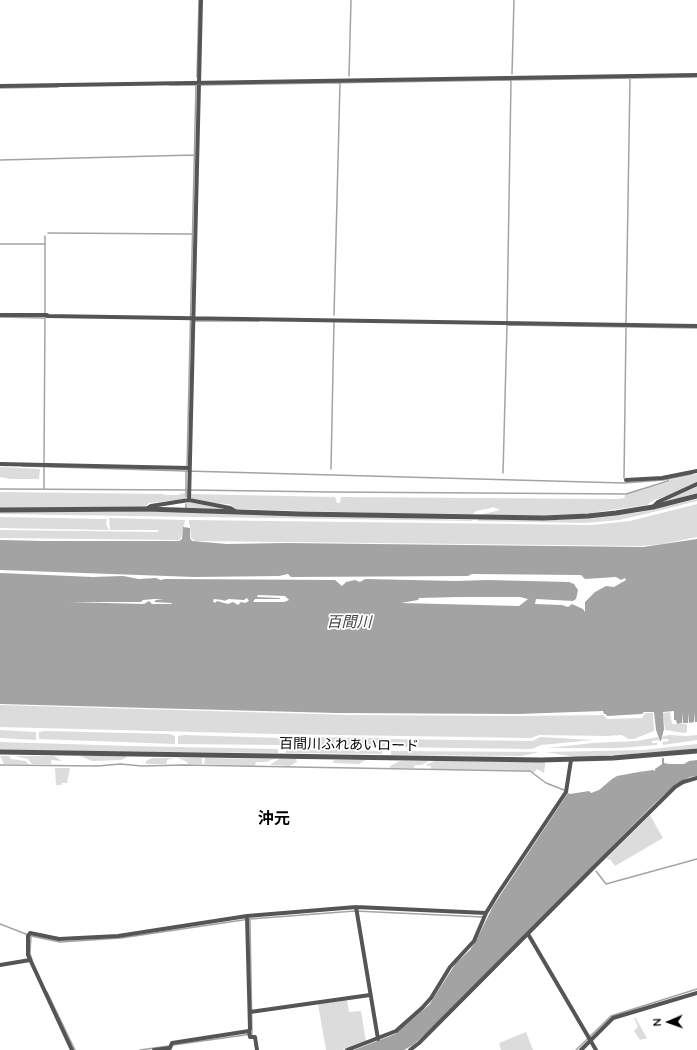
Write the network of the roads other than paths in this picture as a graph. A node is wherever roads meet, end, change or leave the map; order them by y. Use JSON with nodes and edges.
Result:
{"nodes":[{"id":1,"x":201,"y":0,"type":"edge"},
{"id":2,"x":697,"y":75,"type":"edge"},
{"id":3,"x":198,"y":82,"type":"junction"},
{"id":4,"x":0,"y":86,"type":"edge"},
{"id":5,"x":0,"y":315,"type":"edge"},
{"id":6,"x":191,"y":318,"type":"junction"},
{"id":7,"x":697,"y":326,"type":"edge"},
{"id":8,"x":0,"y":464,"type":"edge"},
{"id":9,"x":188,"y":469,"type":"junction"},
{"id":10,"x":697,"y":471,"type":"edge"},
{"id":11,"x":626,"y":480,"type":"dead end"},
{"id":12,"x":697,"y":484,"type":"edge"},
{"id":13,"x":697,"y":496,"type":"edge"},
{"id":14,"x":189,"y":500,"type":"junction"},
{"id":15,"x":653,"y":507,"type":"junction"},
{"id":16,"x":146,"y":509,"type":"junction"},
{"id":17,"x":0,"y":510,"type":"edge"},
{"id":18,"x":235,"y":511,"type":"junction"},
{"id":19,"x":697,"y":751,"type":"edge"},
{"id":20,"x":0,"y":752,"type":"edge"},
{"id":21,"x":571,"y":760,"type":"junction"},
{"id":22,"x":697,"y":778,"type":"edge"},
{"id":23,"x":357,"y":910,"type":"junction"},
{"id":24,"x":486,"y":913,"type":"junction"},
{"id":25,"x":248,"y":919,"type":"junction"},
{"id":26,"x":528,"y":934,"type":"junction"},
{"id":27,"x":30,"y":960,"type":"junction"},
{"id":28,"x":0,"y":965,"type":"edge"},
{"id":29,"x":697,"y":993,"type":"edge"},
{"id":30,"x":370,"y":995,"type":"junction"},
{"id":31,"x":251,"y":1012,"type":"junction"},
{"id":32,"x":249,"y":1033,"type":"junction"},
{"id":33,"x":589,"y":1038,"type":"junction"},
{"id":34,"x":378,"y":1039,"type":"junction"},
{"id":35,"x":172,"y":1049,"type":"edge"},
{"id":36,"x":72,"y":1050,"type":"edge"},
{"id":37,"x":154,"y":1050,"type":"edge"},
{"id":38,"x":257,"y":1050,"type":"edge"},
{"id":39,"x":347,"y":1050,"type":"edge"},
{"id":40,"x":410,"y":1050,"type":"edge"},
{"id":41,"x":581,"y":1050,"type":"edge"},
{"id":42,"x":596,"y":1050,"type":"edge"}],
"edges":[{"from":1,"to":3,"type":"street"},
{"from":2,"to":3,"type":"street"},
{"from":3,"to":4,"type":"street"},
{"from":3,"to":6,"type":"street"},
{"from":5,"to":6,"type":"street"},
{"from":6,"to":7,"type":"street"},
{"from":6,"to":9,"type":"street"},
{"from":8,"to":9,"type":"street"},
{"from":9,"to":14,"type":"street"},
{"from":10,"to":11,"type":"street"},
{"from":12,"to":15,"type":"street"},
{"from":13,"to":15,"type":"street"},
{"from":14,"to":16,"type":"street"},
{"from":14,"to":18,"type":"street"},
{"from":15,"to":18,"type":"street"},
{"from":16,"to":17,"type":"street"},
{"from":16,"to":18,"type":"street"},
{"from":19,"to":21,"type":"street","name":"百間川ふれあいロード"},
{"from":20,"to":21,"type":"street","name":"百間川ふれあいロード"},
{"from":21,"to":24,"type":"street"},
{"from":22,"to":26,"type":"street"},
{"from":23,"to":24,"type":"street"},
{"from":23,"to":25,"type":"street"},
{"from":23,"to":30,"type":"street"},
{"from":24,"to":34,"type":"street"},
{"from":25,"to":27,"type":"street"},
{"from":25,"to":31,"type":"street"},
{"from":26,"to":33,"type":"street"},
{"from":26,"to":40,"type":"street"},
{"from":27,"to":28,"type":"street"},
{"from":27,"to":36,"type":"street"},
{"from":29,"to":33,"type":"street"},
{"from":30,"to":31,"type":"street"},
{"from":30,"to":34,"type":"street"},
{"from":31,"to":32,"type":"street"},
{"from":32,"to":35,"type":"street"},
{"from":32,"to":38,"type":"street"},
{"from":33,"to":41,"type":"street"},
{"from":33,"to":42,"type":"street"},
{"from":34,"to":39,"type":"street"},
{"from":35,"to":37,"type":"street"}]}
